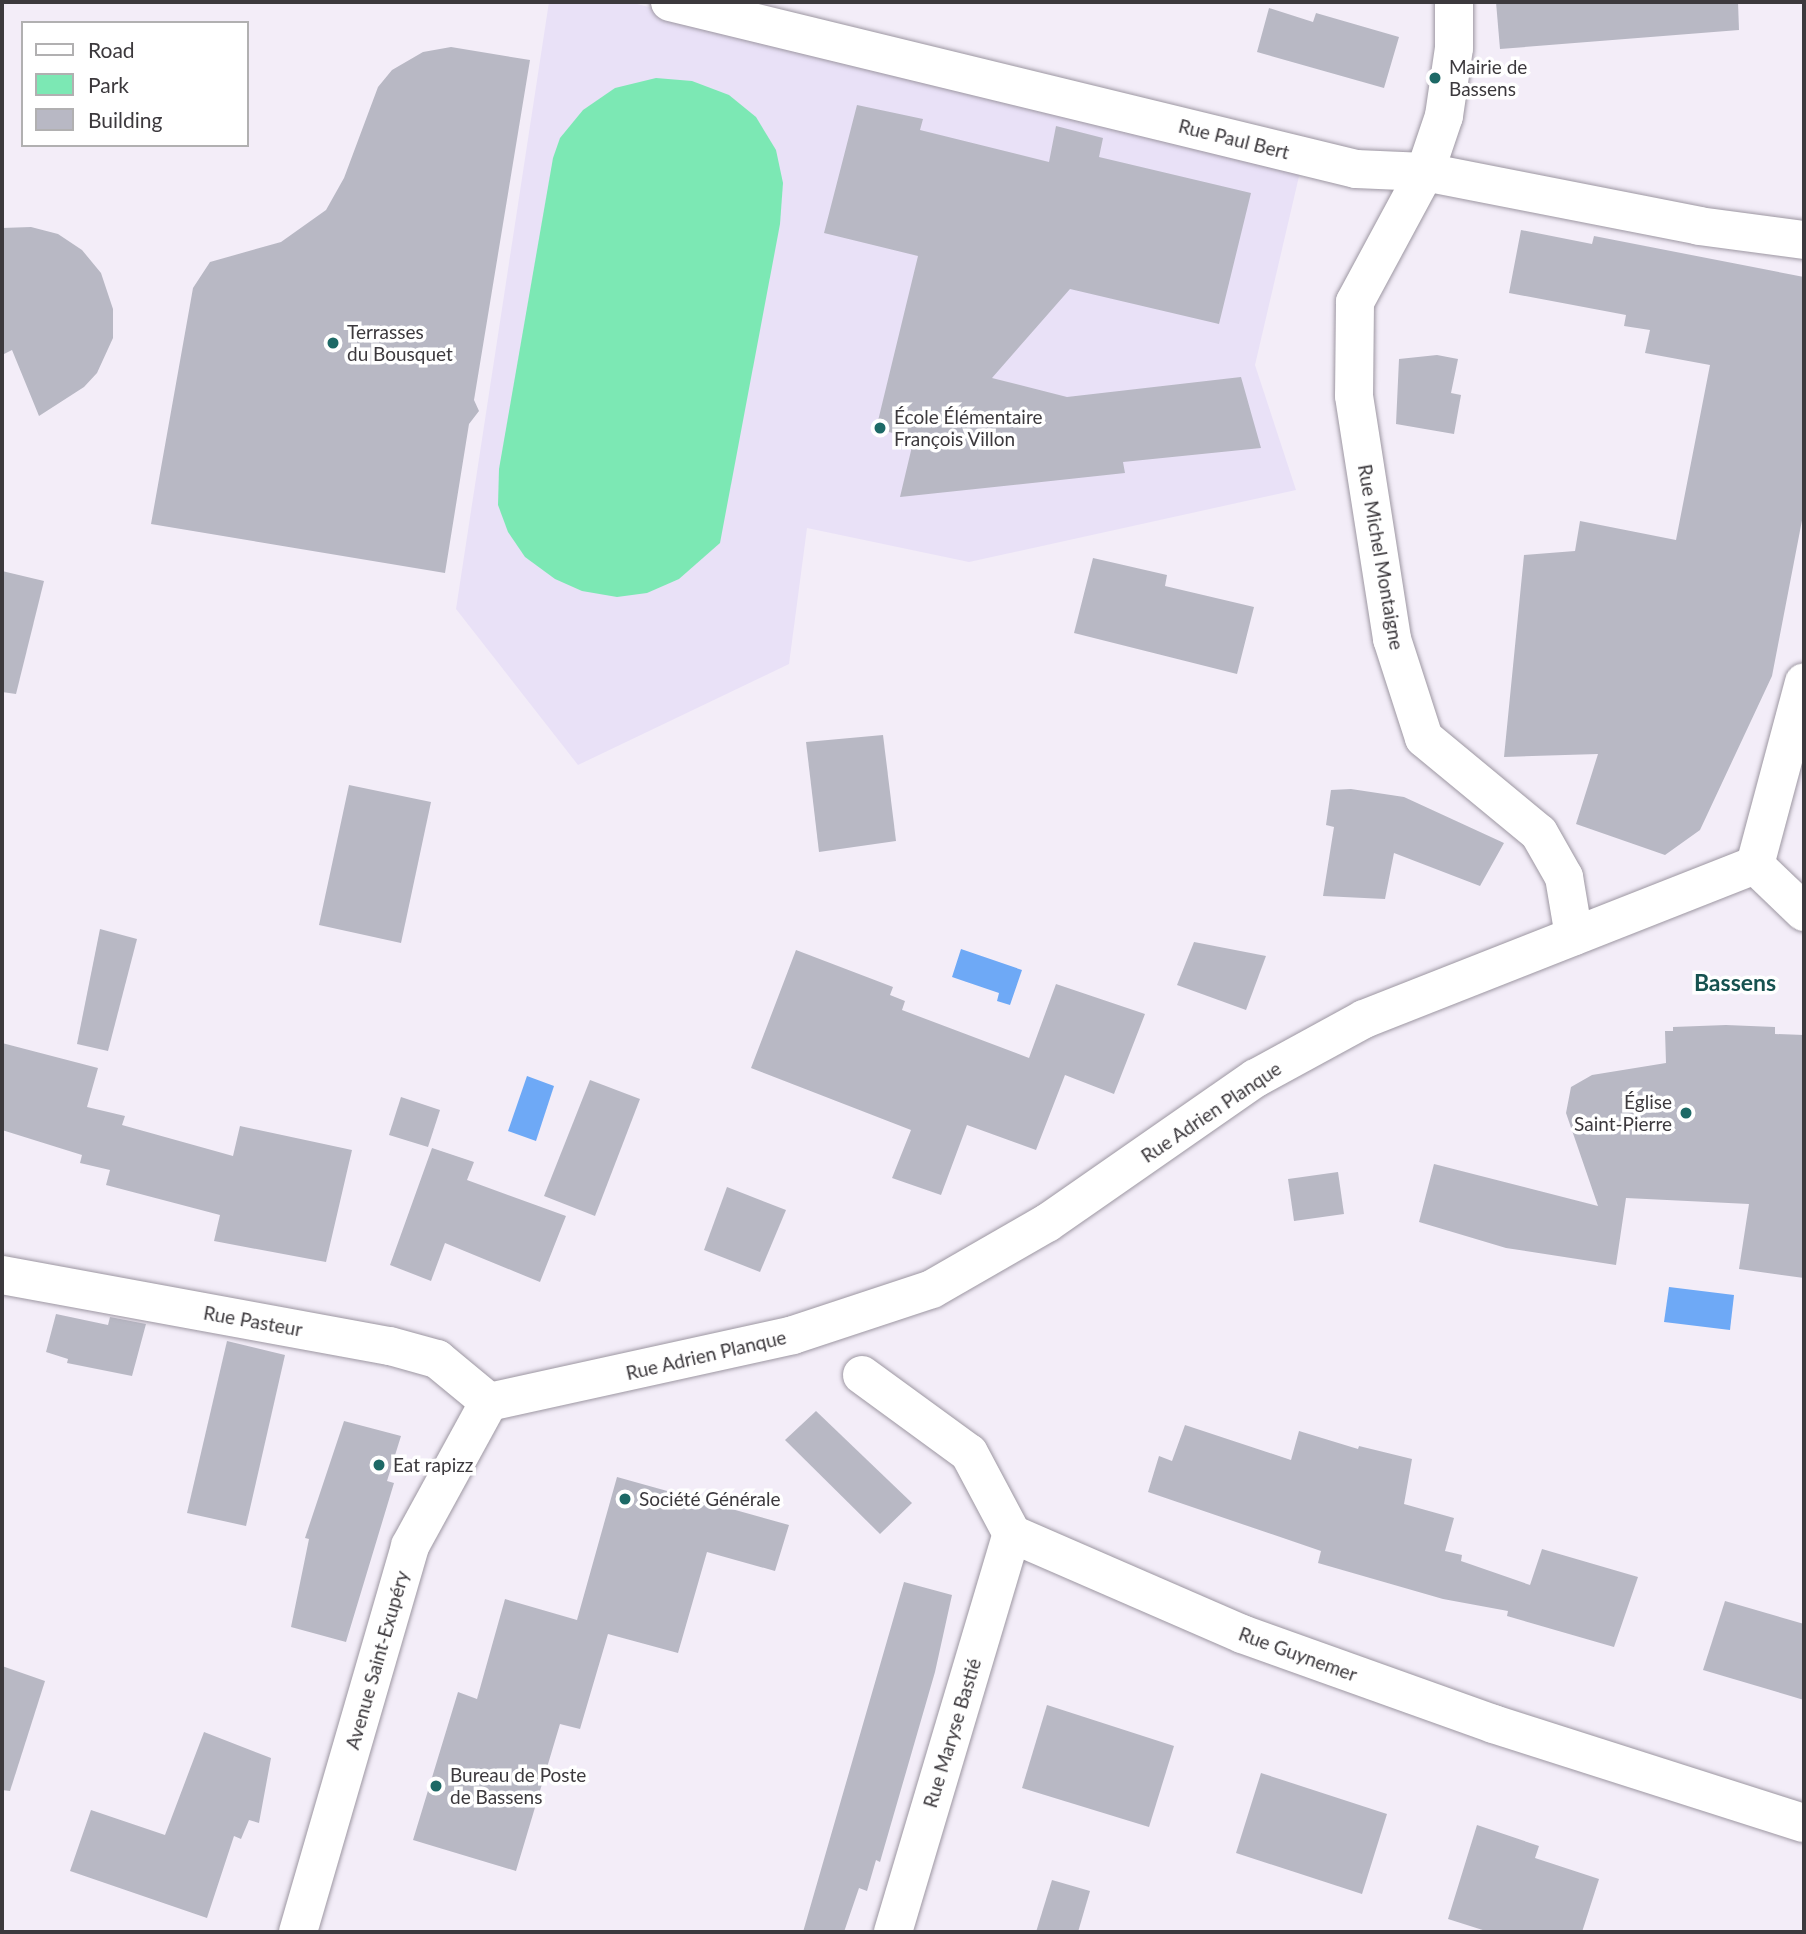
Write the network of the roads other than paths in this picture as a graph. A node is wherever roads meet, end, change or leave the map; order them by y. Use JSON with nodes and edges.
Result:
{"nodes":[{"id":1,"x":670,"y":2,"type":"edge"},
{"id":2,"x":1454,"y":2,"type":"edge"},
{"id":3,"x":1425,"y":172,"type":"junction"},
{"id":4,"x":1804,"y":240,"type":"edge"},
{"id":5,"x":1804,"y":682,"type":"edge"},
{"id":6,"x":1755,"y":865,"type":"junction"},
{"id":7,"x":1804,"y":912,"type":"edge"},
{"id":8,"x":1574,"y":936,"type":"junction"},
{"id":9,"x":2,"y":1275,"type":"edge"},
{"id":10,"x":862,"y":1375,"type":"dead end"},
{"id":11,"x":489,"y":1402,"type":"junction"},
{"id":12,"x":1012,"y":1534,"type":"junction"},
{"id":13,"x":1804,"y":1822,"type":"edge"},
{"id":14,"x":306,"y":1930,"type":"edge"},
{"id":15,"x":892,"y":1932,"type":"edge"}],
"edges":[{"from":1,"to":3,"type":"street","name":"Rue Paul Bert"},
{"from":2,"to":3,"type":"street","name":"Rue Michel Montaigne"},
{"from":3,"to":4,"type":"street","name":"Rue Paul Bert"},
{"from":3,"to":8,"type":"street","name":"Rue Michel Montaigne"},
{"from":5,"to":6,"type":"street"},
{"from":6,"to":7,"type":"street"},
{"from":6,"to":8,"type":"street","name":"Rue Adrien Planque"},
{"from":8,"to":11,"type":"street","name":"Rue Adrien Planque"},
{"from":9,"to":11,"type":"street","name":"Rue Pasteur"},
{"from":10,"to":12,"type":"street"},
{"from":11,"to":14,"type":"street","name":"Avenue Saint-Exupéry"},
{"from":12,"to":13,"type":"street","name":"Rue Guynemer"},
{"from":12,"to":15,"type":"street","name":"Rue Maryse Bastié"}]}
